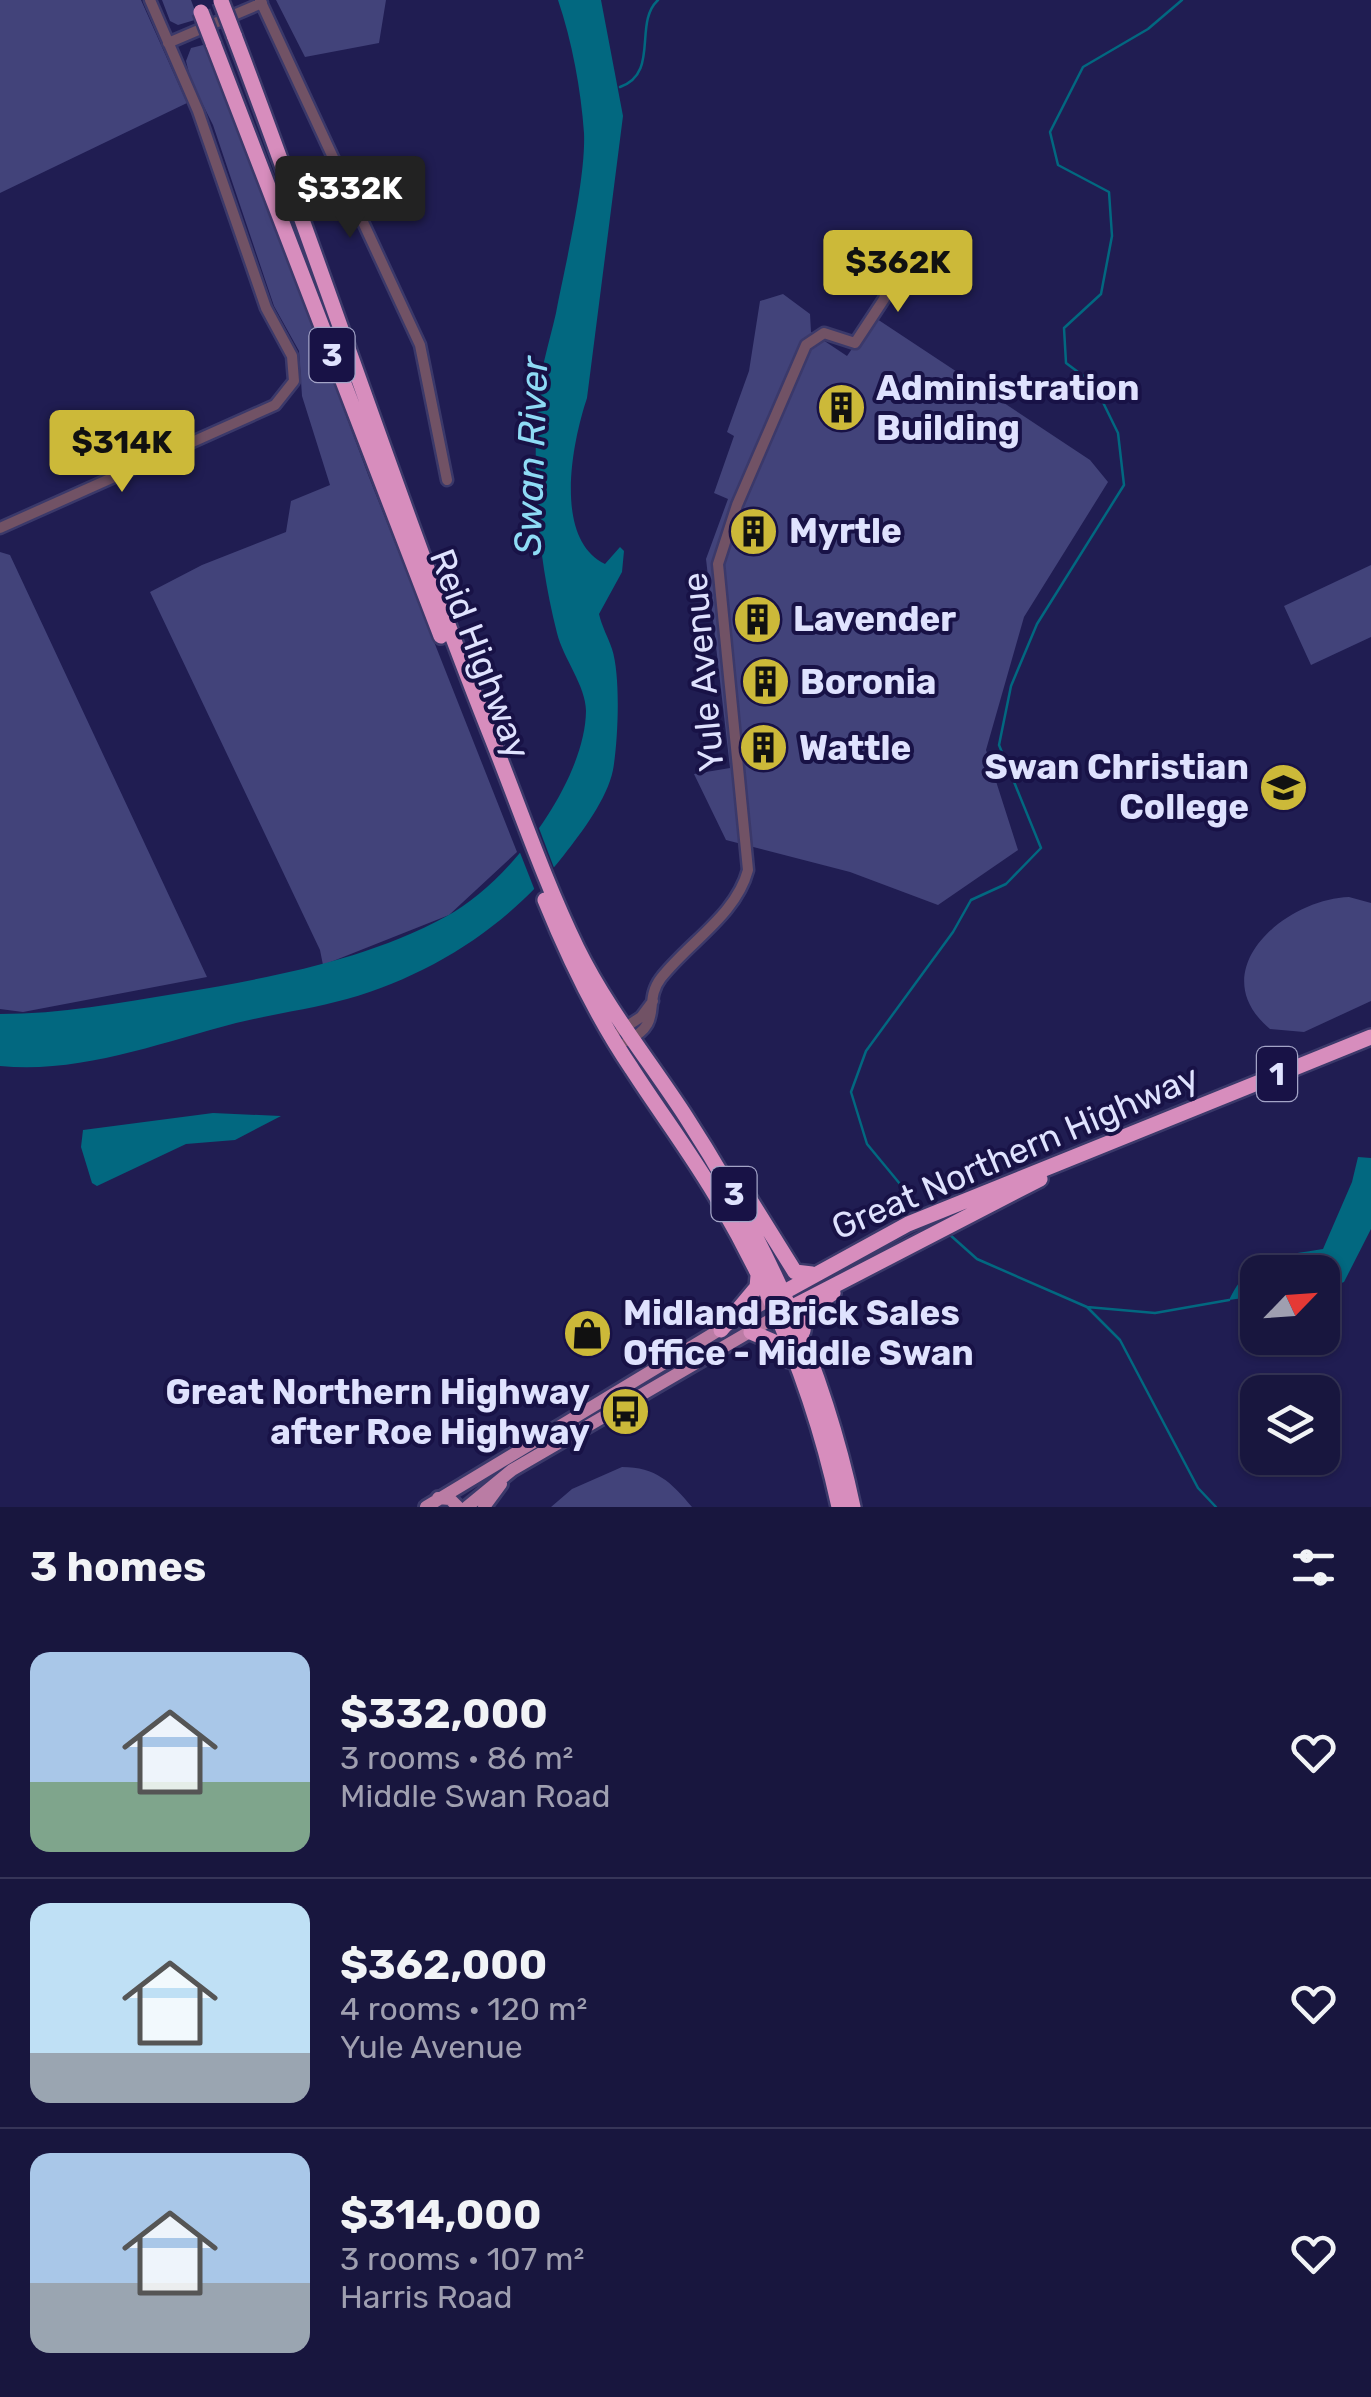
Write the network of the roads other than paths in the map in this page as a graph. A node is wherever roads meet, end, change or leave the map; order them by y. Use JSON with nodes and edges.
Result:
{"nodes":[{"id":1,"x":150,"y":0,"type":"edge"},
{"id":2,"x":221,"y":0,"type":"edge"},
{"id":3,"x":261,"y":2,"type":"edge"},
{"id":4,"x":199,"y":6,"type":"edge"},
{"id":5,"x":168,"y":43,"type":"junction"},
{"id":6,"x":894,"y":265,"type":"dead end"},
{"id":7,"x":448,"y":480,"type":"dead end"},
{"id":8,"x":0,"y":528,"type":"edge"},
{"id":9,"x":457,"y":663,"type":"junction"},
{"id":10,"x":1371,"y":1037,"type":"edge"},
{"id":11,"x":620,"y":1038,"type":"junction"},
{"id":12,"x":1371,"y":1046,"type":"edge"},
{"id":13,"x":684,"y":1112,"type":"junction"},
{"id":14,"x":934,"y":1222,"type":"junction"},
{"id":15,"x":884,"y":1258,"type":"junction"},
{"id":16,"x":812,"y":1274,"type":"junction"},
{"id":17,"x":758,"y":1276,"type":"junction"},
{"id":18,"x":788,"y":1298,"type":"junction"},
{"id":19,"x":769,"y":1300,"type":"junction"},
{"id":20,"x":777,"y":1316,"type":"junction"},
{"id":21,"x":721,"y":1330,"type":"junction"},
{"id":22,"x":752,"y":1332,"type":"junction"},
{"id":23,"x":805,"y":1340,"type":"junction"},
{"id":24,"x":638,"y":1380,"type":"junction"},
{"id":25,"x":664,"y":1384,"type":"junction"},
{"id":26,"x":826,"y":1446,"type":"junction"},
{"id":27,"x":512,"y":1470,"type":"junction"},
{"id":28,"x":432,"y":1502,"type":"edge"},
{"id":29,"x":414,"y":1507,"type":"edge"},
{"id":30,"x":458,"y":1507,"type":"edge"},
{"id":31,"x":467,"y":1507,"type":"edge"},
{"id":32,"x":484,"y":1507,"type":"edge"},
{"id":33,"x":839,"y":1507,"type":"edge"},
{"id":34,"x":854,"y":1507,"type":"edge"}],
"edges":[{"from":1,"to":5,"type":"street"},
{"from":2,"to":9,"type":"highway","name":"Reid Highway","number":"3","bridge":true},
{"from":3,"to":5,"type":"street"},
{"from":3,"to":7,"type":"street"},
{"from":4,"to":9,"type":"highway","name":"Reid Highway","number":"3","bridge":true},
{"from":5,"to":8,"type":"street"},
{"from":6,"to":11,"type":"street","name":"Yule Avenue"},
{"from":9,"to":11,"type":"highway","name":"Reid Highway","number":"3"},
{"from":10,"to":14,"type":"highway","name":"Great Northern Highway","number":"1"},
{"from":11,"to":13,"type":"highway","name":"Reid Highway","number":"3"},
{"from":11,"to":17,"type":"highway","name":"Reid Highway","number":"3"},
{"from":12,"to":14,"type":"highway","name":"Great Northern Highway","number":"1"},
{"from":13,"to":16,"type":"highway"},
{"from":13,"to":18,"type":"highway","name":"Reid Highway","number":"3"},
{"from":14,"to":15,"type":"highway","name":"Great Northern Highway","number":"1"},
{"from":14,"to":16,"type":"highway","name":"Great Northern Highway","number":"1"},
{"from":15,"to":18,"type":"highway","name":"Great Northern Highway","number":"1"},
{"from":15,"to":23,"type":"highway"},
{"from":16,"to":18,"type":"highway","name":"Great Northern Highway","number":"1"},
{"from":17,"to":19,"type":"highway","name":"Reid Highway","number":"3"},
{"from":17,"to":21,"type":"highway"},
{"from":18,"to":19,"type":"highway","name":"Great Northern Highway","number":"1"},
{"from":18,"to":20,"type":"highway","name":"Great Northern Highway","number":"1"},
{"from":18,"to":23,"type":"highway","number":"3"},
{"from":19,"to":20,"type":"highway","number":"3"},
{"from":19,"to":21,"type":"main road","name":"Great Northern Highway","number":"1"},
{"from":20,"to":22,"type":"main road","name":"Great Northern Highway","number":"1"},
{"from":20,"to":26,"type":"highway","number":"3"},
{"from":21,"to":24,"type":"main road","name":"Great Northern Highway","number":"1"},
{"from":22,"to":25,"type":"main road","name":"Great Northern Highway","number":"1"},
{"from":22,"to":26,"type":"highway"},
{"from":23,"to":34,"type":"highway","number":"3"},
{"from":24,"to":25,"type":"main road"},
{"from":24,"to":28,"type":"main road","name":"Great Northern Highway","number":"1"},
{"from":25,"to":27,"type":"main road","name":"Great Northern Highway","number":"1"},
{"from":26,"to":33,"type":"highway","number":"3"},
{"from":27,"to":31,"type":"main road","name":"Great Northern Highway","number":"1"},
{"from":27,"to":32,"type":"main road"},
{"from":28,"to":29,"type":"main road","name":"Great Northern Highway","number":"1"},
{"from":28,"to":30,"type":"main road"}]}
